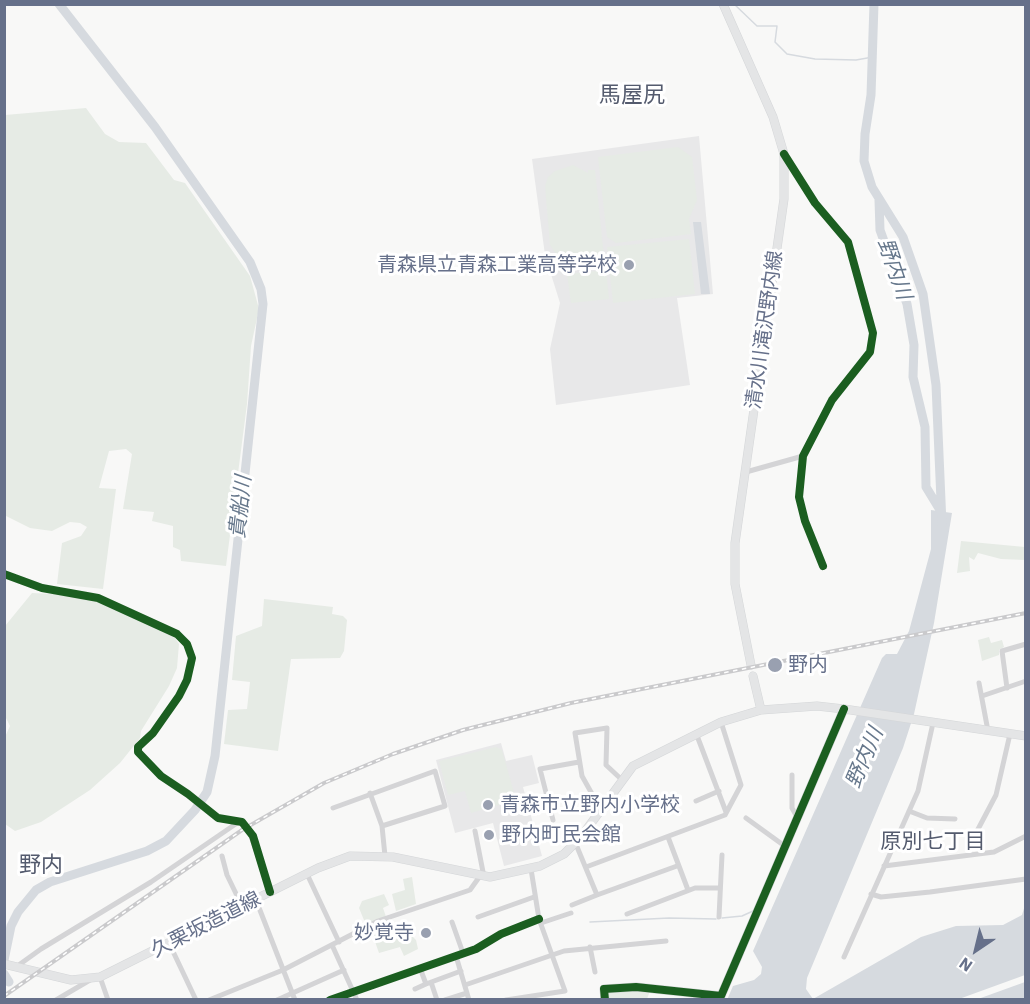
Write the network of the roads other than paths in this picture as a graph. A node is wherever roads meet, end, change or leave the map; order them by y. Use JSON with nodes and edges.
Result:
{"nodes":[{"id":1,"x":723,"y":4,"type":"edge"},
{"id":2,"x":784,"y":153,"type":"junction"},
{"id":3,"x":803,"y":456,"type":"junction"},
{"id":4,"x":746,"y":472,"type":"junction"},
{"id":5,"x":823,"y":566,"type":"dead end"},
{"id":6,"x":4,"y":574,"type":"edge"},
{"id":7,"x":1026,"y":644,"type":"edge"},
{"id":8,"x":752,"y":665,"type":"dead end"},
{"id":9,"x":753,"y":676,"type":"dead end"},
{"id":10,"x":1026,"y":681,"type":"edge"},
{"id":11,"x":979,"y":684,"type":"dead end"},
{"id":12,"x":1007,"y":688,"type":"junction"},
{"id":13,"x":982,"y":696,"type":"junction"},
{"id":14,"x":848,"y":709,"type":"junction"},
{"id":15,"x":761,"y":710,"type":"junction"},
{"id":16,"x":721,"y":722,"type":"junction"},
{"id":17,"x":933,"y":723,"type":"junction"},
{"id":18,"x":988,"y":731,"type":"junction"},
{"id":19,"x":696,"y":733,"type":"junction"},
{"id":20,"x":1010,"y":734,"type":"junction"},
{"id":21,"x":1026,"y":736,"type":"edge"},
{"id":22,"x":579,"y":762,"type":"junction"},
{"id":23,"x":792,"y":775,"type":"dead end"},
{"id":24,"x":621,"y":779,"type":"junction"},
{"id":25,"x":718,"y":791,"type":"junction"},
{"id":26,"x":370,"y":793,"type":"junction"},
{"id":27,"x":696,"y":801,"type":"dead end"},
{"id":28,"x":333,"y":808,"type":"dead end"},
{"id":29,"x":601,"y":810,"type":"junction"},
{"id":30,"x":909,"y":811,"type":"junction"},
{"id":31,"x":726,"y":812,"type":"junction"},
{"id":32,"x":746,"y":818,"type":"dead end"},
{"id":33,"x":798,"y":819,"type":"junction"},
{"id":34,"x":955,"y":819,"type":"dead end"},
{"id":35,"x":554,"y":820,"type":"dead end"},
{"id":36,"x":382,"y":826,"type":"junction"},
{"id":37,"x":476,"y":831,"type":"dead end"},
{"id":38,"x":250,"y":832,"type":"tunnel mouth"},
{"id":39,"x":976,"y":833,"type":"dead end"},
{"id":40,"x":1026,"y":836,"type":"edge"},
{"id":41,"x":668,"y":837,"type":"junction"},
{"id":42,"x":576,"y":842,"type":"junction"},
{"id":43,"x":786,"y":847,"type":"junction"},
{"id":44,"x":722,"y":855,"type":"dead end"},
{"id":45,"x":222,"y":856,"type":"dead end"},
{"id":46,"x":385,"y":856,"type":"junction"},
{"id":47,"x":677,"y":866,"type":"junction"},
{"id":48,"x":884,"y":866,"type":"junction"},
{"id":49,"x":586,"y":867,"type":"junction"},
{"id":50,"x":531,"y":868,"type":"junction"},
{"id":51,"x":307,"y":874,"type":"junction"},
{"id":52,"x":482,"y":876,"type":"junction"},
{"id":53,"x":1026,"y":879,"type":"edge"},
{"id":54,"x":719,"y":888,"type":"junction"},
{"id":55,"x":688,"y":890,"type":"junction"},
{"id":56,"x":270,"y":892,"type":"junction"},
{"id":57,"x":871,"y":894,"type":"junction"},
{"id":58,"x":597,"y":895,"type":"junction"},
{"id":59,"x":534,"y":897,"type":"junction"},
{"id":60,"x":256,"y":900,"type":"junction"},
{"id":61,"x":572,"y":904,"type":"dead end"},
{"id":62,"x":242,"y":906,"type":"junction"},
{"id":63,"x":571,"y":913,"type":"dead end"},
{"id":64,"x":627,"y":914,"type":"dead end"},
{"id":65,"x":478,"y":917,"type":"dead end"},
{"id":66,"x":719,"y":917,"type":"dead end"},
{"id":67,"x":540,"y":921,"type":"junction"},
{"id":68,"x":452,"y":922,"type":"dead end"},
{"id":69,"x":666,"y":941,"type":"dead end"},
{"id":70,"x":169,"y":943,"type":"junction"},
{"id":71,"x":335,"y":943,"type":"junction"},
{"id":72,"x":590,"y":947,"type":"junction"},
{"id":73,"x":463,"y":953,"type":"junction"},
{"id":74,"x":554,"y":955,"type":"junction"},
{"id":75,"x":456,"y":956,"type":"junction"},
{"id":76,"x":844,"y":957,"type":"dead end"},
{"id":77,"x":6,"y":964,"type":"edge"},
{"id":78,"x":16,"y":967,"type":"junction"},
{"id":79,"x":420,"y":968,"type":"junction"},
{"id":80,"x":283,"y":970,"type":"junction"},
{"id":81,"x":344,"y":970,"type":"junction"},
{"id":82,"x":461,"y":971,"type":"junction"},
{"id":83,"x":595,"y":972,"type":"dead end"},
{"id":84,"x":99,"y":977,"type":"junction"},
{"id":85,"x":90,"y":980,"type":"junction"},
{"id":86,"x":429,"y":983,"type":"junction"},
{"id":87,"x":465,"y":985,"type":"junction"},
{"id":88,"x":415,"y":988,"type":"dead end"},
{"id":89,"x":353,"y":990,"type":"junction"},
{"id":90,"x":292,"y":993,"type":"junction"},
{"id":91,"x":467,"y":993,"type":"junction"},
{"id":92,"x":56,"y":999,"type":"edge"},
{"id":93,"x":108,"y":999,"type":"edge"},
{"id":94,"x":196,"y":999,"type":"edge"},
{"id":95,"x":209,"y":999,"type":"edge"},
{"id":96,"x":277,"y":999,"type":"edge"},
{"id":97,"x":295,"y":999,"type":"edge"},
{"id":98,"x":330,"y":999,"type":"edge"},
{"id":99,"x":357,"y":999,"type":"edge"},
{"id":100,"x":437,"y":999,"type":"edge"},
{"id":101,"x":445,"y":999,"type":"edge"},
{"id":102,"x":469,"y":999,"type":"edge"},
{"id":103,"x":506,"y":999,"type":"edge"},
{"id":104,"x":605,"y":999,"type":"edge"}],
"edges":[{"from":1,"to":2,"type":"main road","name":"清水川滝沢野内線"},
{"from":2,"to":3,"type":"street"},
{"from":2,"to":4,"type":"main road","name":"清水川滝沢野内線"},
{"from":3,"to":4,"type":"street"},
{"from":3,"to":5,"type":"street"},
{"from":4,"to":8,"type":"main road","name":"清水川滝沢野内線"},
{"from":6,"to":78,"type":"street"},
{"from":7,"to":12,"type":"street"},
{"from":9,"to":15,"type":"main road"},
{"from":10,"to":12,"type":"street"},
{"from":11,"to":13,"type":"street"},
{"from":12,"to":13,"type":"street"},
{"from":13,"to":18,"type":"street"},
{"from":14,"to":15,"type":"main road","name":"久栗坂造道線"},
{"from":14,"to":17,"type":"main road","name":"久栗坂造道線"},
{"from":14,"to":33,"type":"main road"},
{"from":15,"to":16,"type":"main road","name":"久栗坂造道線"},
{"from":16,"to":19,"type":"main road","name":"久栗坂造道線"},
{"from":16,"to":31,"type":"street"},
{"from":17,"to":18,"type":"main road","name":"久栗坂造道線"},
{"from":17,"to":30,"type":"street"},
{"from":18,"to":20,"type":"main road","name":"久栗坂造道線"},
{"from":19,"to":24,"type":"main road","name":"久栗坂造道線"},
{"from":19,"to":25,"type":"street"},
{"from":20,"to":21,"type":"main road","name":"久栗坂造道線"},
{"from":20,"to":39,"type":"street"},
{"from":22,"to":24,"type":"street"},
{"from":22,"to":29,"type":"street"},
{"from":22,"to":35,"type":"street"},
{"from":23,"to":33,"type":"street"},
{"from":24,"to":29,"type":"main road","name":"久栗坂造道線"},
{"from":25,"to":27,"type":"street"},
{"from":25,"to":31,"type":"street"},
{"from":26,"to":28,"type":"street"},
{"from":26,"to":36,"type":"street"},
{"from":26,"to":36,"type":"street"},
{"from":29,"to":42,"type":"main road","name":"久栗坂造道線"},
{"from":30,"to":34,"type":"street"},
{"from":30,"to":48,"type":"street"},
{"from":31,"to":41,"type":"street"},
{"from":32,"to":43,"type":"street"},
{"from":33,"to":43,"type":"main road"},
{"from":36,"to":46,"type":"street"},
{"from":37,"to":52,"type":"street"},
{"from":38,"to":56,"type":"street"},
{"from":40,"to":48,"type":"street"},
{"from":41,"to":47,"type":"street"},
{"from":41,"to":49,"type":"street"},
{"from":42,"to":49,"type":"street"},
{"from":42,"to":50,"type":"main road","name":"久栗坂造道線"},
{"from":43,"to":104,"type":"main road"},
{"from":44,"to":54,"type":"street"},
{"from":45,"to":62,"type":"street"},
{"from":46,"to":51,"type":"main road","name":"久栗坂造道線"},
{"from":46,"to":52,"type":"main road","name":"久栗坂造道線"},
{"from":47,"to":55,"type":"street"},
{"from":47,"to":58,"type":"street"},
{"from":48,"to":57,"type":"street"},
{"from":49,"to":58,"type":"street"},
{"from":50,"to":52,"type":"main road","name":"久栗坂造道線"},
{"from":50,"to":59,"type":"street"},
{"from":51,"to":56,"type":"main road","name":"久栗坂造道線"},
{"from":51,"to":71,"type":"street"},
{"from":52,"to":71,"type":"street"},
{"from":53,"to":57,"type":"street"},
{"from":54,"to":55,"type":"street"},
{"from":54,"to":66,"type":"street"},
{"from":55,"to":64,"type":"street"},
{"from":56,"to":60,"type":"main road","name":"久栗坂造道線"},
{"from":57,"to":76,"type":"street"},
{"from":58,"to":61,"type":"street"},
{"from":59,"to":65,"type":"street"},
{"from":59,"to":67,"type":"street"},
{"from":60,"to":62,"type":"main road","name":"久栗坂造道線"},
{"from":60,"to":80,"type":"street"},
{"from":62,"to":70,"type":"main road","name":"久栗坂造道線"},
{"from":63,"to":67,"type":"street"},
{"from":67,"to":73,"type":"street"},
{"from":67,"to":74,"type":"street"},
{"from":68,"to":73,"type":"street"},
{"from":69,"to":72,"type":"street"},
{"from":70,"to":84,"type":"main road","name":"久栗坂造道線"},
{"from":70,"to":94,"type":"street"},
{"from":71,"to":80,"type":"street"},
{"from":71,"to":81,"type":"street"},
{"from":72,"to":74,"type":"street"},
{"from":72,"to":83,"type":"street"},
{"from":73,"to":75,"type":"street"},
{"from":74,"to":87,"type":"street"},
{"from":74,"to":103,"type":"street"},
{"from":75,"to":79,"type":"street"},
{"from":75,"to":82,"type":"street"},
{"from":77,"to":78,"type":"main road","name":"久栗坂造道線"},
{"from":78,"to":85,"type":"main road","name":"久栗坂造道線"},
{"from":79,"to":86,"type":"street"},
{"from":79,"to":89,"type":"street"},
{"from":80,"to":90,"type":"street"},
{"from":80,"to":95,"type":"street"},
{"from":81,"to":89,"type":"street"},
{"from":81,"to":90,"type":"street"},
{"from":82,"to":86,"type":"street"},
{"from":82,"to":87,"type":"street"},
{"from":84,"to":85,"type":"main road","name":"久栗坂造道線"},
{"from":84,"to":93,"type":"street"},
{"from":85,"to":92,"type":"street"},
{"from":86,"to":88,"type":"street"},
{"from":86,"to":100,"type":"street"},
{"from":87,"to":91,"type":"street"},
{"from":89,"to":98,"type":"street"},
{"from":89,"to":99,"type":"street"},
{"from":90,"to":96,"type":"street"},
{"from":90,"to":97,"type":"street"},
{"from":91,"to":101,"type":"street"},
{"from":91,"to":102,"type":"street"}]}
